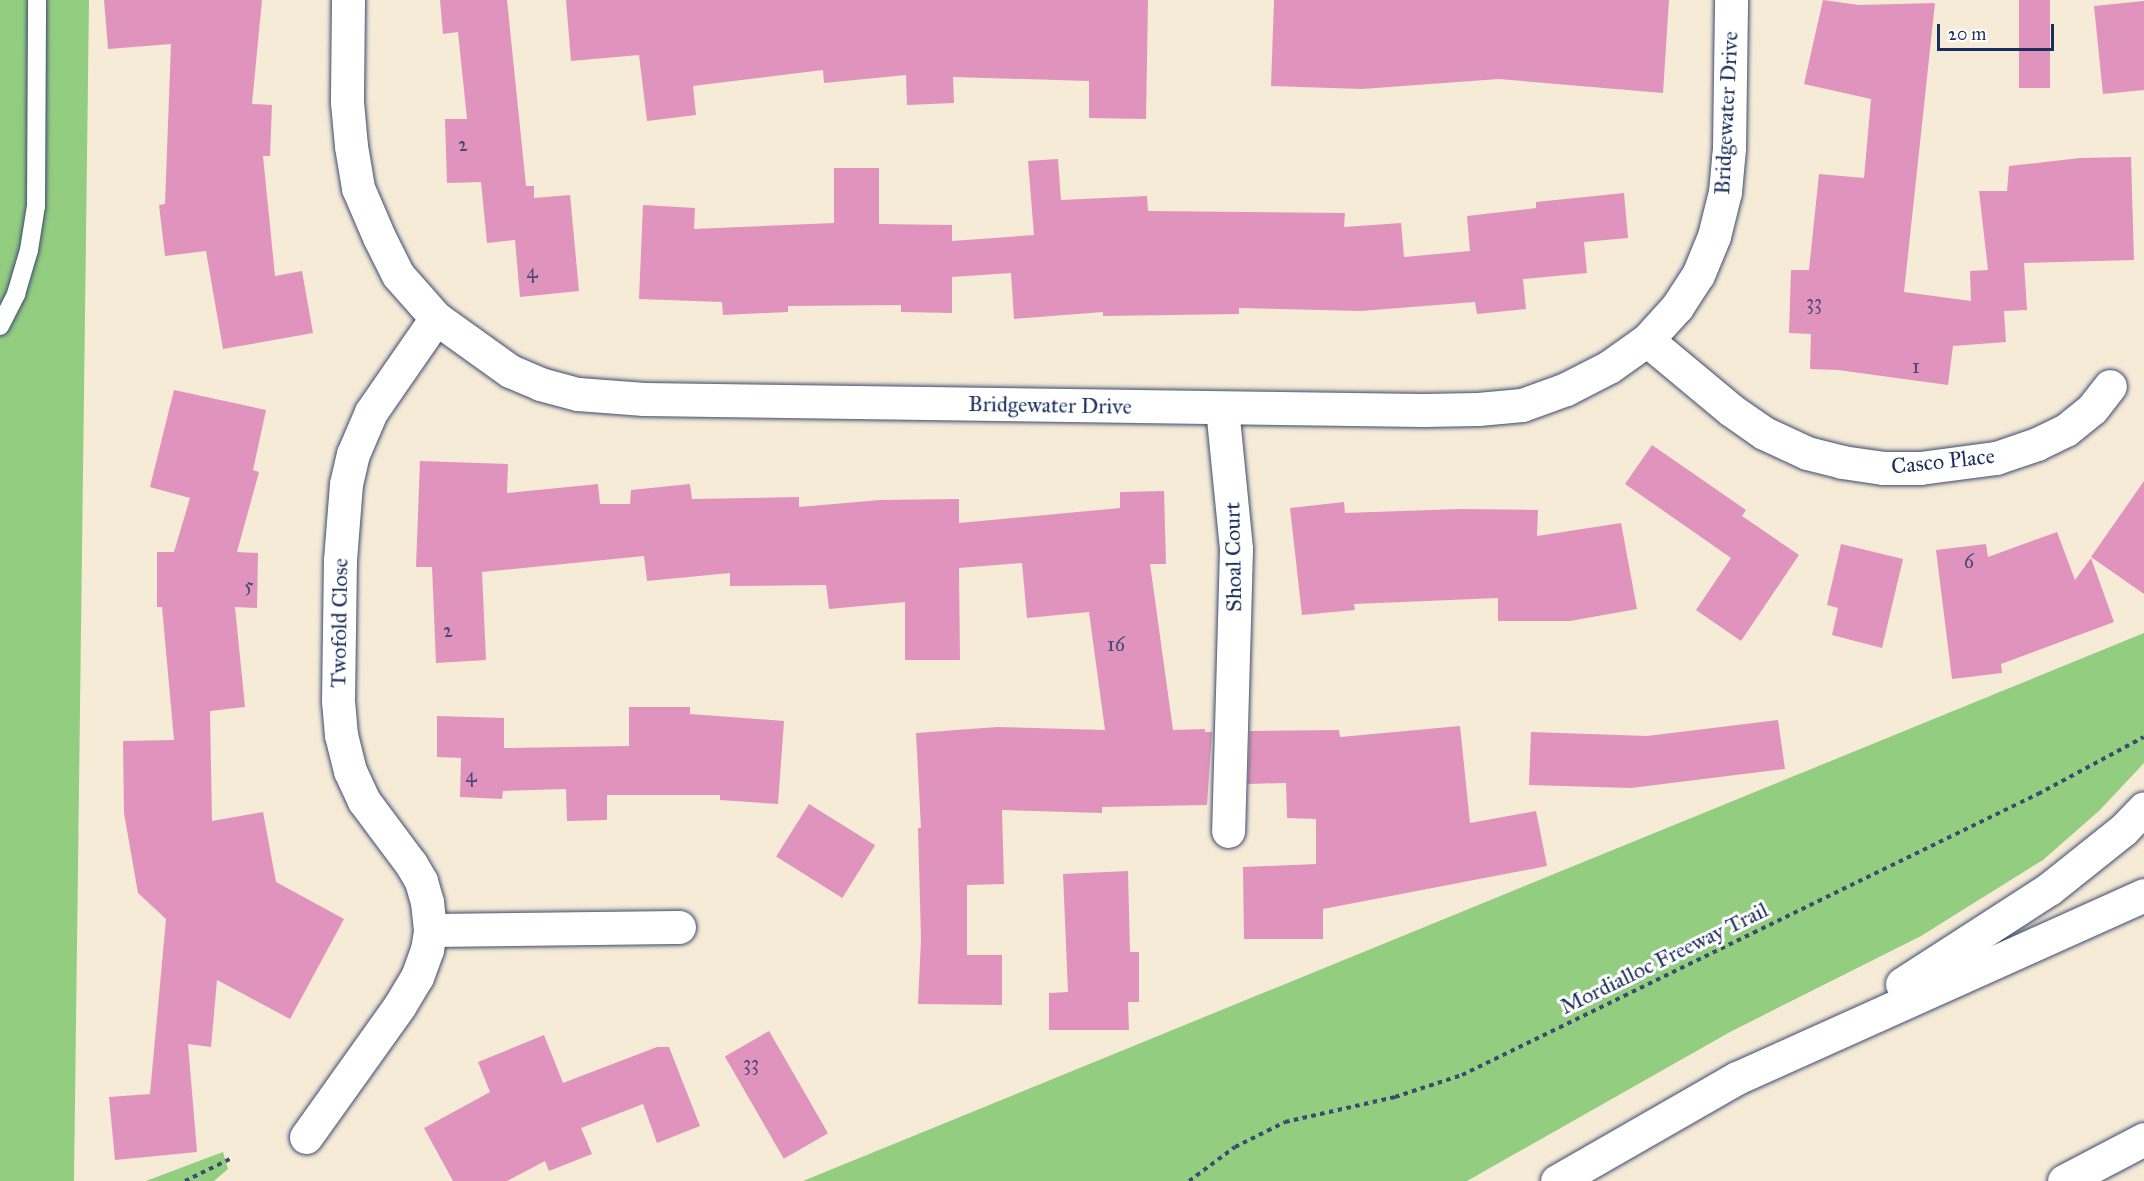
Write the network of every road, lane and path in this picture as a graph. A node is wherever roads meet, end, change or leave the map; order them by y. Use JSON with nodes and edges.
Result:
{"nodes":[{"id":1,"x":37,"y":0,"type":"edge"},
{"id":2,"x":348,"y":0,"type":"edge"},
{"id":3,"x":1731,"y":0,"type":"edge"},
{"id":4,"x":436,"y":318,"type":"junction"},
{"id":5,"x":0,"y":326,"type":"edge"},
{"id":6,"x":1647,"y":340,"type":"junction"},
{"id":7,"x":2110,"y":386,"type":"dead end"},
{"id":8,"x":1222,"y":408,"type":"junction"},
{"id":9,"x":2144,"y":737,"type":"edge"},
{"id":10,"x":2144,"y":808,"type":"edge"},
{"id":11,"x":1228,"y":831,"type":"dead end"},
{"id":12,"x":2144,"y":894,"type":"edge"},
{"id":13,"x":679,"y":927,"type":"dead end"},
{"id":14,"x":430,"y":930,"type":"junction"},
{"id":15,"x":1805,"y":1046,"type":"junction"},
{"id":16,"x":306,"y":1137,"type":"dead end"},
{"id":17,"x":2144,"y":1139,"type":"edge"},
{"id":18,"x":230,"y":1159,"type":"dead end"},
{"id":19,"x":185,"y":1181,"type":"edge"},
{"id":20,"x":1189,"y":1181,"type":"edge"},
{"id":21,"x":1557,"y":1181,"type":"edge"},
{"id":22,"x":2064,"y":1181,"type":"edge"}],
"edges":[{"from":1,"to":5,"type":"lane"},
{"from":2,"to":4,"type":"main road","name":"Bridgewater Drive"},
{"from":3,"to":6,"type":"main road","name":"Bridgewater Drive"},
{"from":4,"to":8,"type":"main road","name":"Bridgewater Drive"},
{"from":4,"to":14,"type":"main road","name":"Twofold Close"},
{"from":6,"to":7,"type":"main road","name":"Casco Place"},
{"from":6,"to":8,"type":"main road","name":"Bridgewater Drive"},
{"from":8,"to":11,"type":"main road","name":"Shoal Court"},
{"from":9,"to":20,"type":"path","name":"Mordialloc Freeway Trail"},
{"from":10,"to":15,"type":"main road"},
{"from":12,"to":15,"type":"main road"},
{"from":13,"to":14,"type":"main road"},
{"from":14,"to":16,"type":"main road","name":"Twofold Close"},
{"from":15,"to":21,"type":"main road"},
{"from":17,"to":22,"type":"main road"},
{"from":18,"to":19,"type":"path"}]}
